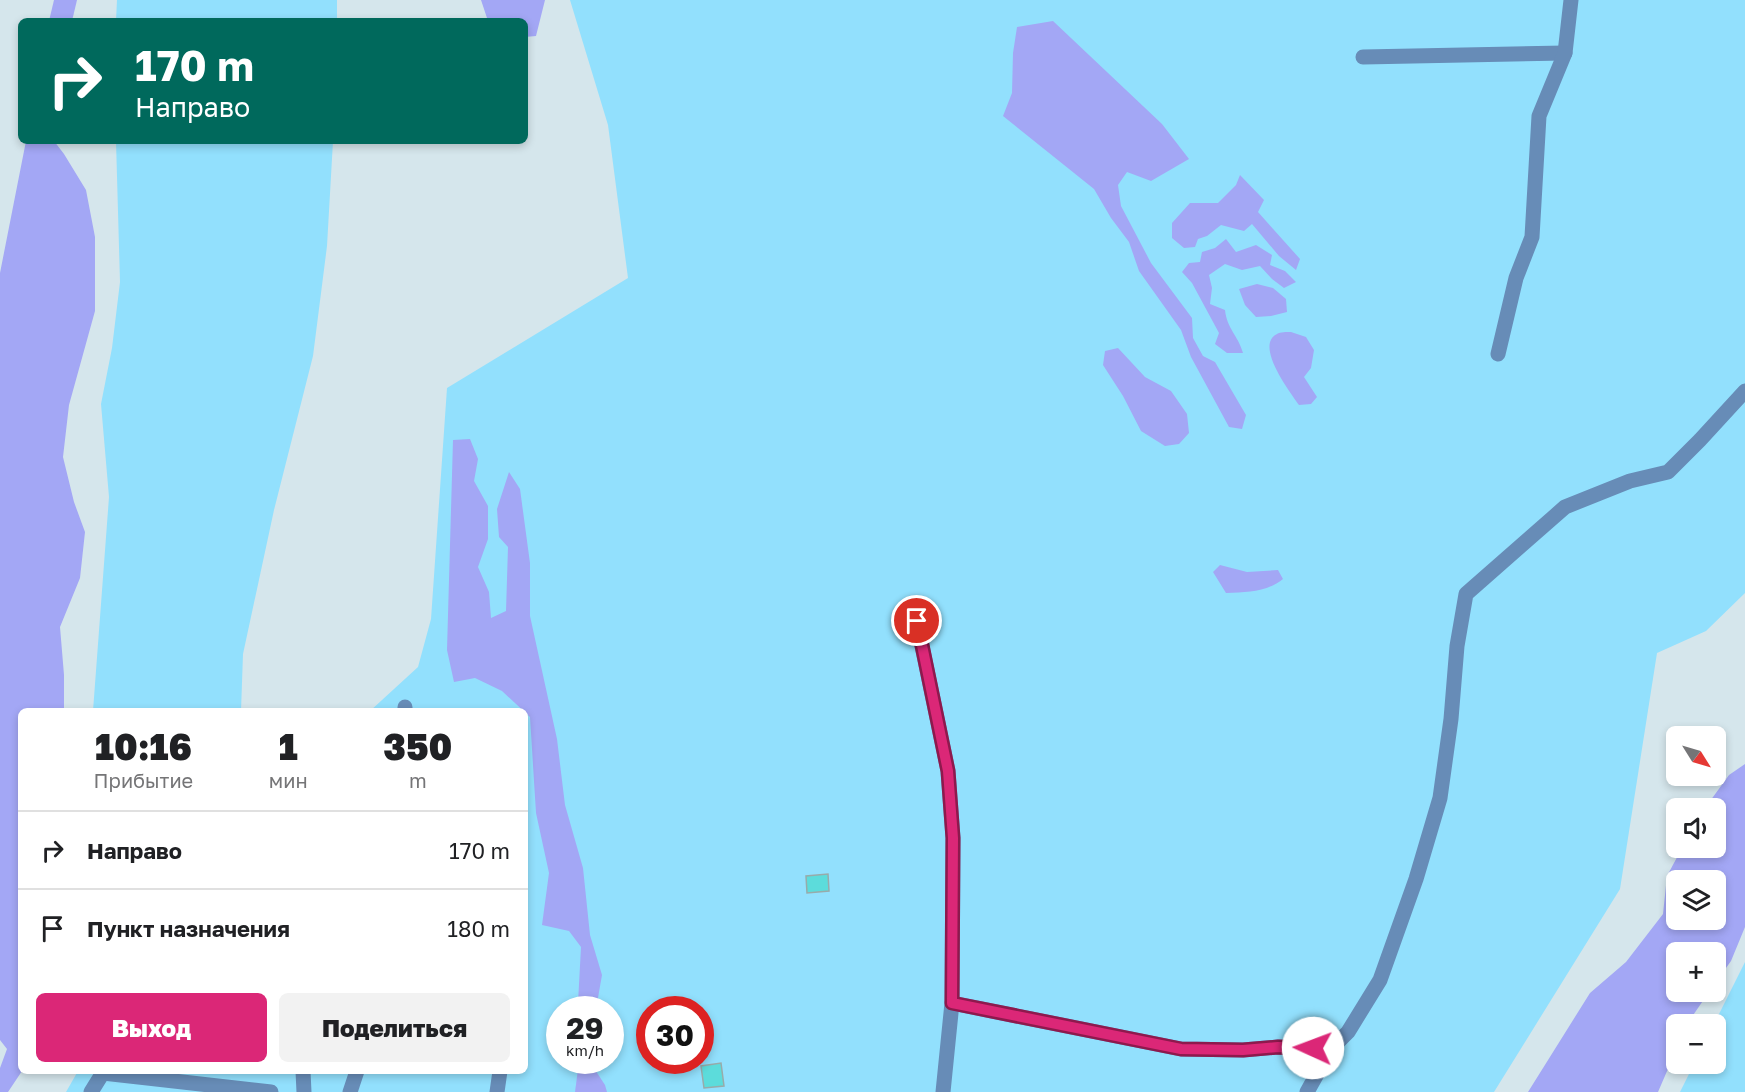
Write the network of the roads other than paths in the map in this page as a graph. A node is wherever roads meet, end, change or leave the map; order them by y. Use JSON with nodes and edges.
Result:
{"nodes":[{"id":1,"x":1571,"y":0,"type":"edge"},
{"id":2,"x":1565,"y":53,"type":"junction"},
{"id":3,"x":1363,"y":57,"type":"dead end"},
{"id":4,"x":1498,"y":354,"type":"dead end"},
{"id":5,"x":1745,"y":391,"type":"edge"},
{"id":6,"x":917,"y":621,"type":"dead end"},
{"id":7,"x":952,"y":1003,"type":"junction"},
{"id":8,"x":1331,"y":1049,"type":"junction"},
{"id":9,"x":103,"y":1074,"type":"edge"},
{"id":10,"x":121,"y":1074,"type":"edge"},
{"id":11,"x":303,"y":1074,"type":"edge"},
{"id":12,"x":356,"y":1074,"type":"edge"},
{"id":13,"x":500,"y":1074,"type":"edge"},
{"id":14,"x":91,"y":1092,"type":"edge"},
{"id":15,"x":271,"y":1092,"type":"edge"},
{"id":16,"x":304,"y":1092,"type":"edge"},
{"id":17,"x":350,"y":1092,"type":"edge"},
{"id":18,"x":497,"y":1092,"type":"edge"},
{"id":19,"x":943,"y":1092,"type":"edge"},
{"id":20,"x":1307,"y":1092,"type":"edge"}],
"edges":[{"from":1,"to":2,"type":"street"},
{"from":2,"to":3,"type":"street"},
{"from":2,"to":4,"type":"street"},
{"from":5,"to":8,"type":"street"},
{"from":6,"to":7,"type":"street"},
{"from":7,"to":8,"type":"street"},
{"from":7,"to":19,"type":"street"},
{"from":8,"to":20,"type":"street"},
{"from":9,"to":14,"type":"street"},
{"from":10,"to":15,"type":"street"},
{"from":11,"to":16,"type":"street"},
{"from":12,"to":17,"type":"street"},
{"from":13,"to":18,"type":"street"}]}
